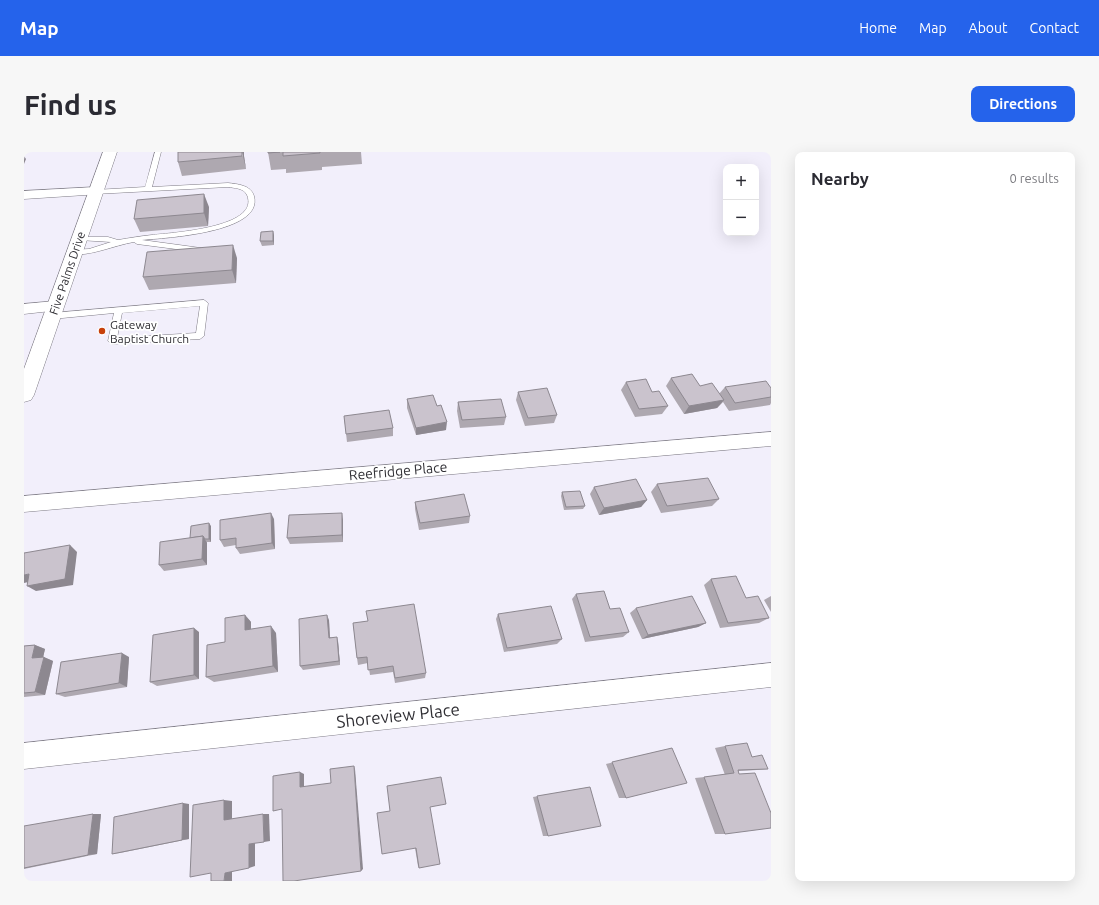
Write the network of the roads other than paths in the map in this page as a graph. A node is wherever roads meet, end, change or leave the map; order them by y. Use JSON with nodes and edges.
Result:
{"nodes":[{"id":1,"x":110,"y":152,"type":"edge"},
{"id":2,"x":158,"y":152,"type":"edge"},
{"id":3,"x":148,"y":189,"type":"junction"},
{"id":4,"x":96,"y":192,"type":"junction"},
{"id":5,"x":24,"y":195,"type":"edge"},
{"id":6,"x":133,"y":241,"type":"junction"},
{"id":7,"x":118,"y":242,"type":"junction"},
{"id":8,"x":77,"y":245,"type":"junction"},
{"id":9,"x":208,"y":251,"type":"edge"},
{"id":10,"x":24,"y":308,"type":"edge"},
{"id":11,"x":119,"y":310,"type":"junction"},
{"id":12,"x":53,"y":311,"type":"junction"},
{"id":13,"x":24,"y":395,"type":"edge"},
{"id":14,"x":771,"y":439,"type":"edge"},
{"id":15,"x":24,"y":504,"type":"edge"},
{"id":16,"x":771,"y":675,"type":"edge"},
{"id":17,"x":24,"y":756,"type":"edge"}],
"edges":[{"from":1,"to":4,"type":"street","name":"Five Palms Drive"},
{"from":2,"to":3,"type":"lane"},
{"from":3,"to":4,"type":"lane"},
{"from":3,"to":6,"type":"lane"},
{"from":4,"to":5,"type":"street"},
{"from":4,"to":8,"type":"street","name":"Five Palms Drive"},
{"from":6,"to":7,"type":"lane"},
{"from":6,"to":9,"type":"lane"},
{"from":7,"to":8,"type":"lane"},
{"from":7,"to":8,"type":"lane"},
{"from":8,"to":12,"type":"street","name":"Five Palms Drive"},
{"from":10,"to":12,"type":"street"},
{"from":11,"to":11,"type":"lane"},
{"from":11,"to":12,"type":"lane"},
{"from":12,"to":13,"type":"street","name":"Five Palms Drive"},
{"from":14,"to":15,"type":"street","name":"Reefridge Place"},
{"from":16,"to":17,"type":"street","name":"Shoreview Place"}]}
